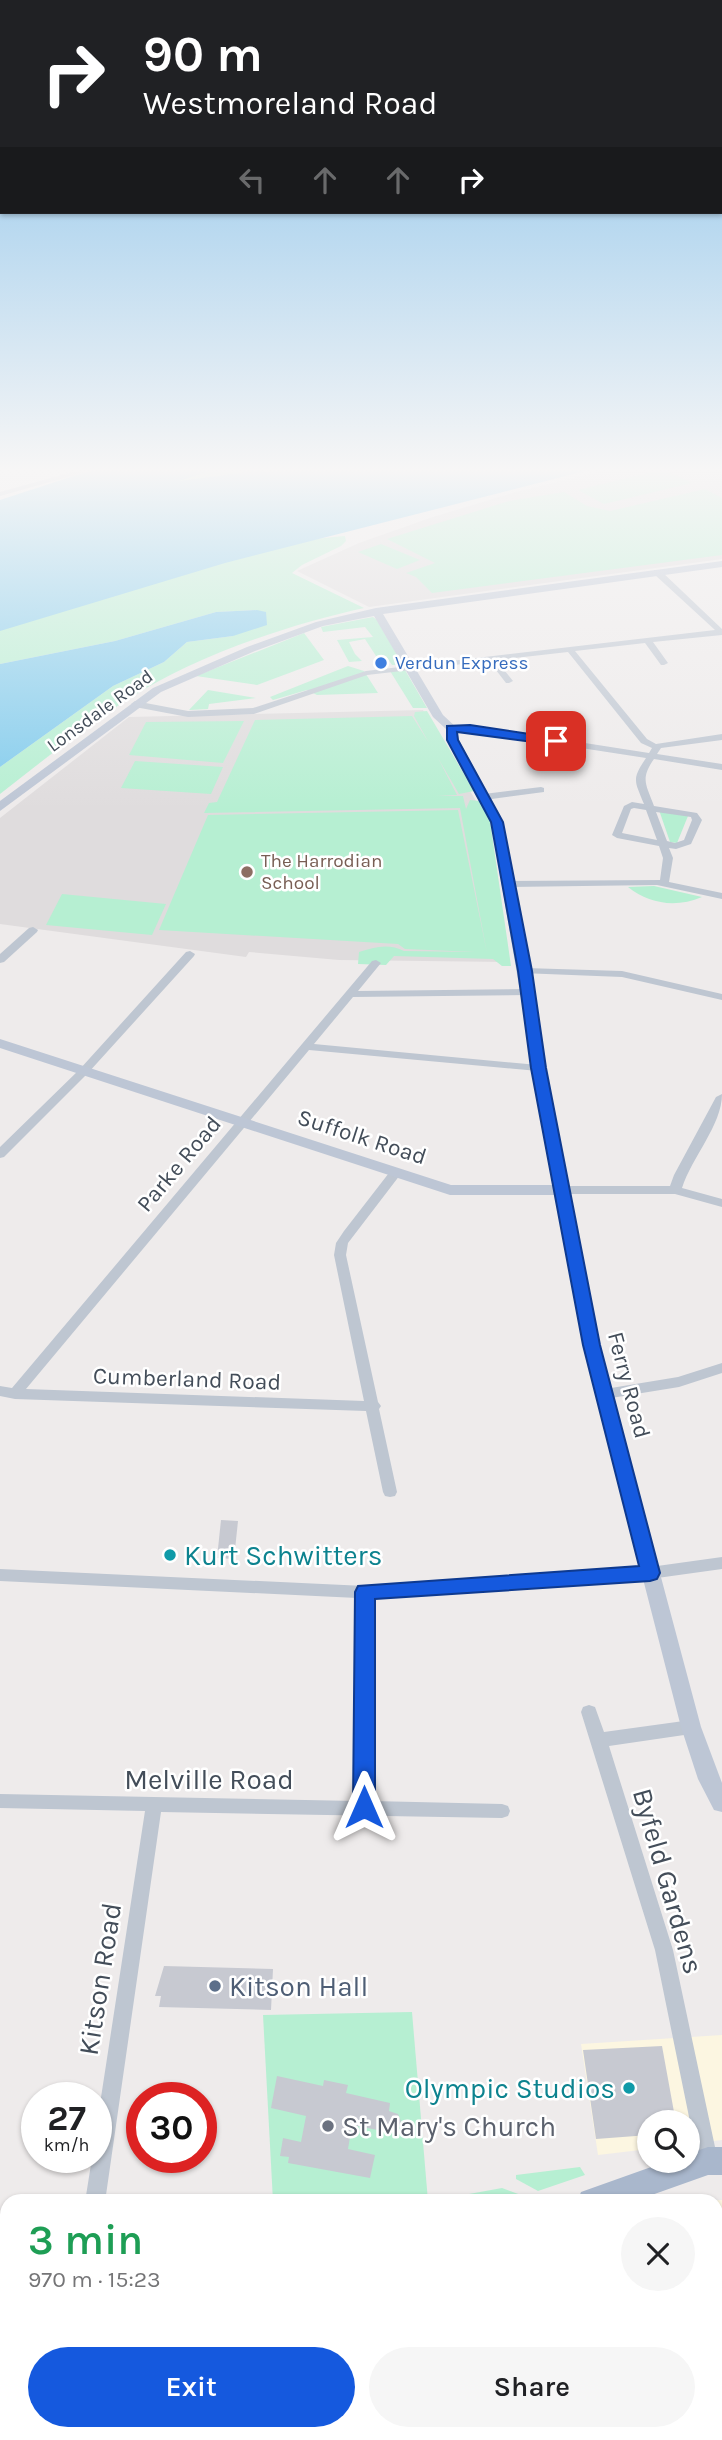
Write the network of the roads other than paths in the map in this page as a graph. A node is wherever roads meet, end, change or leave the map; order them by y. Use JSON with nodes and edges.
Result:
{"nodes":[{"id":1,"x":586,"y":582,"type":"edge"},
{"id":2,"x":668,"y":582,"type":"edge"},
{"id":3,"x":376,"y":611,"type":"junction"},
{"id":4,"x":712,"y":623,"type":"joint"},
{"id":5,"x":722,"y":629,"type":"edge"},
{"id":6,"x":648,"y":641,"type":"junction"},
{"id":7,"x":570,"y":650,"type":"junction"},
{"id":8,"x":492,"y":659,"type":"junction"},
{"id":9,"x":664,"y":663,"type":"dead end"},
{"id":10,"x":411,"y":668,"type":"junction"},
{"id":11,"x":509,"y":681,"type":"dead end"},
{"id":12,"x":135,"y":704,"type":"junction"},
{"id":13,"x":451,"y":728,"type":"junction"},
{"id":14,"x":722,"y":737,"type":"edge"},
{"id":15,"x":653,"y":751,"type":"junction"},
{"id":16,"x":722,"y":767,"type":"edge"},
{"id":17,"x":541,"y":790,"type":"dead end"},
{"id":18,"x":484,"y":797,"type":"junction"},
{"id":19,"x":0,"y":807,"type":"edge"},
{"id":20,"x":648,"y":807,"type":"junction"},
{"id":21,"x":663,"y":844,"type":"junction"},
{"id":22,"x":664,"y":883,"type":"junction"},
{"id":23,"x":509,"y":884,"type":"junction"},
{"id":24,"x":722,"y":896,"type":"edge"},
{"id":25,"x":33,"y":930,"type":"dead end"},
{"id":26,"x":190,"y":954,"type":"dead end"},
{"id":27,"x":0,"y":960,"type":"edge"},
{"id":28,"x":376,"y":963,"type":"dead end"},
{"id":29,"x":525,"y":971,"type":"junction"},
{"id":30,"x":528,"y":992,"type":"junction"},
{"id":31,"x":353,"y":994,"type":"junction"},
{"id":32,"x":722,"y":997,"type":"edge"},
{"id":33,"x":0,"y":1044,"type":"edge"},
{"id":34,"x":308,"y":1047,"type":"junction"},
{"id":35,"x":538,"y":1068,"type":"junction"},
{"id":36,"x":84,"y":1070,"type":"junction"},
{"id":37,"x":722,"y":1097,"type":"edge"},
{"id":38,"x":242,"y":1122,"type":"junction"},
{"id":39,"x":0,"y":1154,"type":"edge"},
{"id":40,"x":396,"y":1172,"type":"junction"},
{"id":41,"x":563,"y":1190,"type":"junction"},
{"id":42,"x":676,"y":1190,"type":"junction"},
{"id":43,"x":722,"y":1203,"type":"edge"},
{"id":44,"x":722,"y":1368,"type":"edge"},
{"id":45,"x":0,"y":1391,"type":"edge"},
{"id":46,"x":15,"y":1394,"type":"junction"},
{"id":47,"x":605,"y":1394,"type":"junction"},
{"id":48,"x":374,"y":1406,"type":"junction"},
{"id":49,"x":390,"y":1492,"type":"dead end"},
{"id":50,"x":722,"y":1563,"type":"edge"},
{"id":51,"x":650,"y":1573,"type":"junction"},
{"id":52,"x":0,"y":1575,"type":"edge"},
{"id":53,"x":365,"y":1592,"type":"junction"},
{"id":54,"x":589,"y":1712,"type":"dead end"},
{"id":55,"x":691,"y":1727,"type":"junction"},
{"id":56,"x":599,"y":1740,"type":"junction"},
{"id":57,"x":0,"y":1801,"type":"edge"},
{"id":58,"x":722,"y":1803,"type":"edge"},
{"id":59,"x":155,"y":1806,"type":"junction"},
{"id":60,"x":364,"y":1807,"type":"junction"},
{"id":61,"x":502,"y":1811,"type":"dead end"},
{"id":62,"x":715,"y":2161,"type":"edge"},
{"id":63,"x":96,"y":2194,"type":"edge"},
{"id":64,"x":616,"y":2194,"type":"edge"}],
"edges":[{"from":1,"to":3,"type":"street","name":"Lonsdale Road"},
{"from":2,"to":4,"type":"street"},
{"from":3,"to":10,"type":"street","name":"Ferry Road"},
{"from":3,"to":12,"type":"street","name":"Lonsdale Road"},
{"from":4,"to":5,"type":"street"},
{"from":5,"to":6,"type":"street"},
{"from":6,"to":7,"type":"street"},
{"from":6,"to":9,"type":"street"},
{"from":7,"to":8,"type":"street"},
{"from":7,"to":15,"type":"street"},
{"from":8,"to":10,"type":"street"},
{"from":8,"to":11,"type":"street"},
{"from":10,"to":12,"type":"street"},
{"from":10,"to":13,"type":"street","name":"Ferry Road"},
{"from":12,"to":19,"type":"street","name":"Lonsdale Road"},
{"from":13,"to":15,"type":"street"},
{"from":13,"to":18,"type":"street","name":"Ferry Road"},
{"from":14,"to":15,"type":"street"},
{"from":15,"to":16,"type":"street"},
{"from":15,"to":20,"type":"street"},
{"from":17,"to":18,"type":"street"},
{"from":18,"to":23,"type":"street","name":"Ferry Road"},
{"from":20,"to":21,"type":"street"},
{"from":20,"to":21,"type":"street"},
{"from":20,"to":21,"type":"street"},
{"from":21,"to":22,"type":"street"},
{"from":22,"to":23,"type":"street"},
{"from":22,"to":24,"type":"street"},
{"from":23,"to":29,"type":"street","name":"Ferry Road"},
{"from":25,"to":27,"type":"street"},
{"from":26,"to":36,"type":"street"},
{"from":28,"to":31,"type":"street","name":"Parke Road"},
{"from":29,"to":30,"type":"street","name":"Ferry Road"},
{"from":29,"to":32,"type":"street"},
{"from":30,"to":31,"type":"street"},
{"from":30,"to":35,"type":"street","name":"Ferry Road"},
{"from":31,"to":34,"type":"street","name":"Parke Road"},
{"from":33,"to":36,"type":"street","name":"Suffolk Road"},
{"from":34,"to":35,"type":"street"},
{"from":34,"to":38,"type":"street","name":"Parke Road"},
{"from":35,"to":41,"type":"street","name":"Ferry Road"},
{"from":36,"to":38,"type":"street","name":"Suffolk Road"},
{"from":36,"to":39,"type":"street"},
{"from":37,"to":42,"type":"street"},
{"from":38,"to":40,"type":"street","name":"Suffolk Road"},
{"from":38,"to":46,"type":"street","name":"Parke Road"},
{"from":40,"to":41,"type":"street","name":"Suffolk Road"},
{"from":40,"to":48,"type":"street"},
{"from":41,"to":42,"type":"street","name":"Suffolk Road"},
{"from":41,"to":47,"type":"street","name":"Ferry Road"},
{"from":42,"to":43,"type":"street","name":"Suffolk Road"},
{"from":44,"to":47,"type":"street"},
{"from":45,"to":46,"type":"street","name":"Cumberland Road"},
{"from":46,"to":48,"type":"street","name":"Cumberland Road"},
{"from":47,"to":51,"type":"street","name":"Ferry Road"},
{"from":48,"to":49,"type":"street"},
{"from":50,"to":51,"type":"street"},
{"from":51,"to":53,"type":"street"},
{"from":51,"to":55,"type":"street","name":"Ferry Road"},
{"from":52,"to":53,"type":"street"},
{"from":53,"to":60,"type":"street"},
{"from":54,"to":56,"type":"street","name":"Byfeld Gardens"},
{"from":55,"to":56,"type":"street"},
{"from":55,"to":58,"type":"street","name":"Ferry Road"},
{"from":56,"to":62,"type":"street","name":"Byfeld Gardens"},
{"from":57,"to":59,"type":"street","name":"Melville Road"},
{"from":59,"to":60,"type":"street","name":"Melville Road"},
{"from":59,"to":63,"type":"street","name":"Kitson Road"},
{"from":60,"to":61,"type":"street","name":"Melville Road"},
{"from":62,"to":64,"type":"main road"}]}
